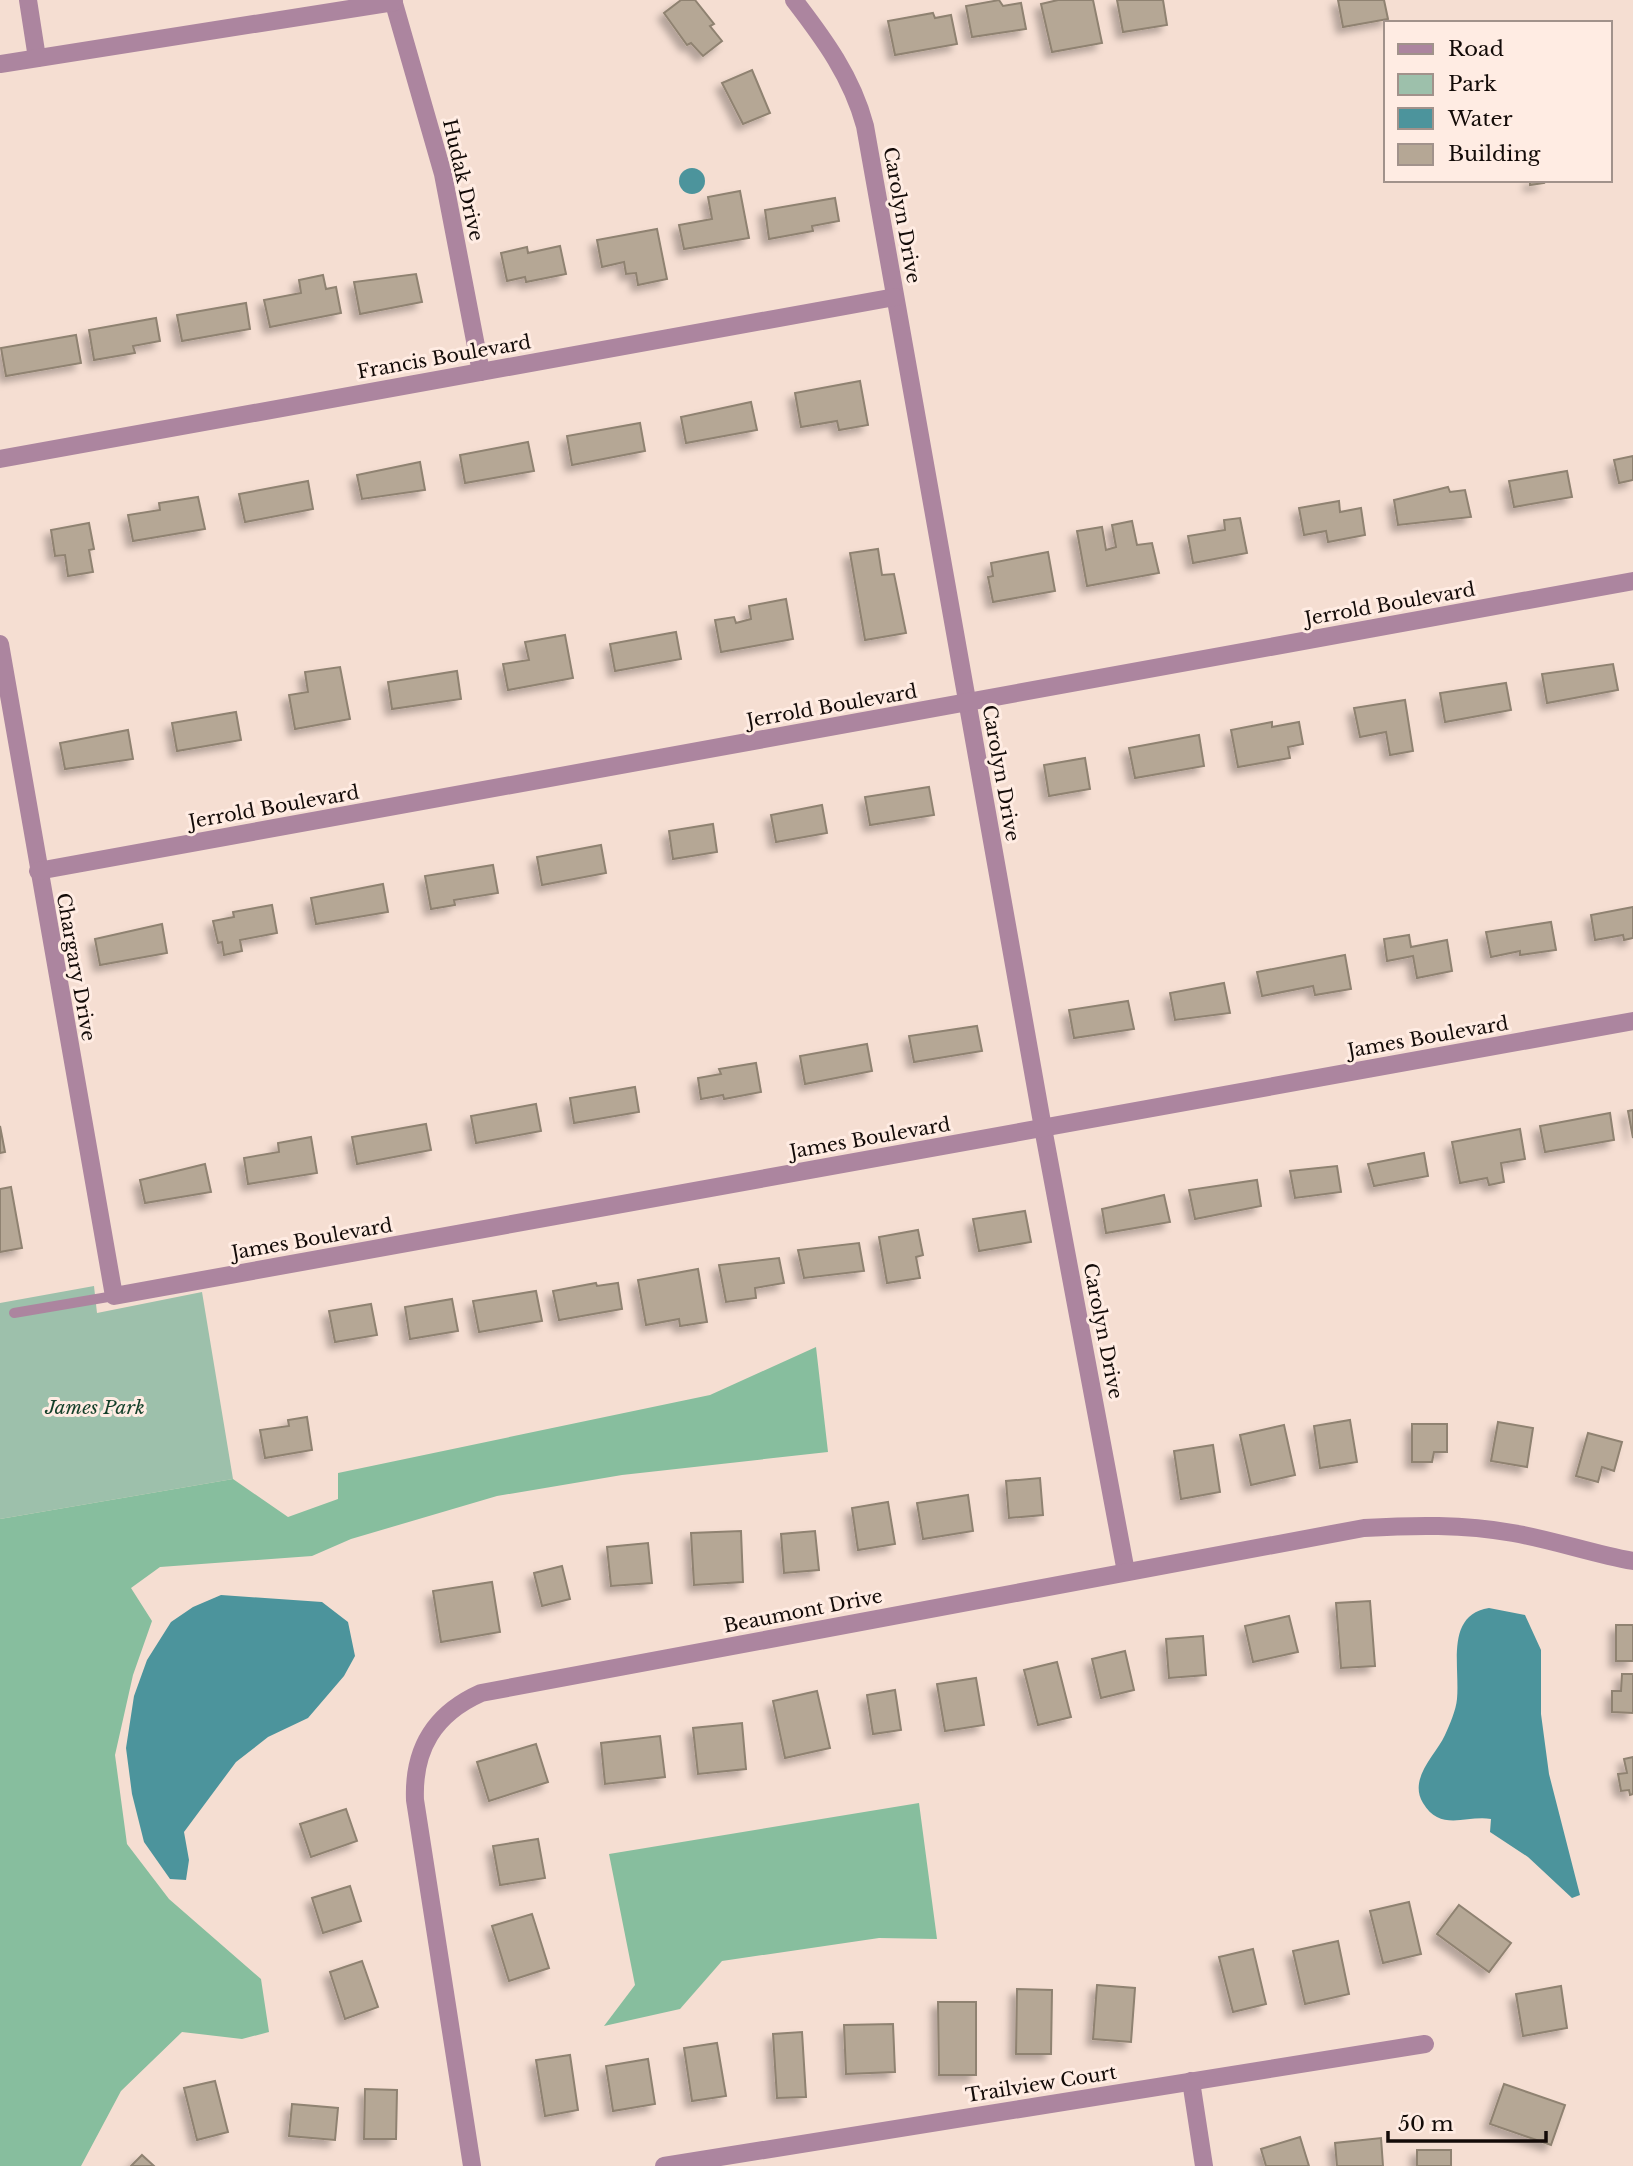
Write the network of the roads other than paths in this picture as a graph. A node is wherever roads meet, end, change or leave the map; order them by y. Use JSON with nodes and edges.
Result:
{"nodes":[{"id":1,"x":28,"y":0,"type":"edge"},
{"id":2,"x":794,"y":0,"type":"edge"},
{"id":3,"x":393,"y":1,"type":"edge"},
{"id":4,"x":37,"y":58,"type":"junction"},
{"id":5,"x":0,"y":64,"type":"edge"},
{"id":6,"x":895,"y":297,"type":"junction"},
{"id":7,"x":481,"y":372,"type":"junction"},
{"id":8,"x":0,"y":459,"type":"edge"},
{"id":9,"x":1633,"y":581,"type":"edge"},
{"id":10,"x":0,"y":644,"type":"edge"},
{"id":11,"x":967,"y":702,"type":"junction"},
{"id":12,"x":38,"y":871,"type":"junction"},
{"id":13,"x":1633,"y":1021,"type":"edge"},
{"id":14,"x":1043,"y":1128,"type":"junction"},
{"id":15,"x":114,"y":1296,"type":"junction"},
{"id":16,"x":15,"y":1314,"type":"dead end"},
{"id":17,"x":1633,"y":1561,"type":"edge"},
{"id":18,"x":1126,"y":1572,"type":"junction"},
{"id":19,"x":1425,"y":2044,"type":"dead end"},
{"id":20,"x":1191,"y":2081,"type":"junction"},
{"id":21,"x":472,"y":2166,"type":"edge"},
{"id":22,"x":664,"y":2166,"type":"edge"},
{"id":23,"x":1204,"y":2166,"type":"edge"}],
"edges":[{"from":1,"to":4,"type":"street"},
{"from":2,"to":6,"type":"street","name":"Carolyn Drive"},
{"from":3,"to":4,"type":"street"},
{"from":3,"to":7,"type":"street","name":"Hudak Drive"},
{"from":4,"to":5,"type":"street"},
{"from":6,"to":7,"type":"street","name":"Francis Boulevard"},
{"from":6,"to":11,"type":"street","name":"Carolyn Drive"},
{"from":7,"to":8,"type":"street","name":"Francis Boulevard"},
{"from":9,"to":11,"type":"street","name":"Jerrold Boulevard"},
{"from":10,"to":12,"type":"street","name":"Chargary Drive"},
{"from":11,"to":12,"type":"street","name":"Jerrold Boulevard"},
{"from":11,"to":14,"type":"street","name":"Carolyn Drive"},
{"from":12,"to":15,"type":"street","name":"Chargary Drive"},
{"from":13,"to":14,"type":"street","name":"James Boulevard"},
{"from":14,"to":15,"type":"street","name":"James Boulevard"},
{"from":14,"to":18,"type":"street","name":"Carolyn Drive"},
{"from":15,"to":16,"type":"lane"},
{"from":17,"to":18,"type":"street","name":"Beaumont Drive"},
{"from":18,"to":21,"type":"street","name":"Beaumont Drive"},
{"from":19,"to":20,"type":"street","name":"Trailview Court"},
{"from":20,"to":22,"type":"street","name":"Trailview Court"},
{"from":20,"to":23,"type":"street"}]}
